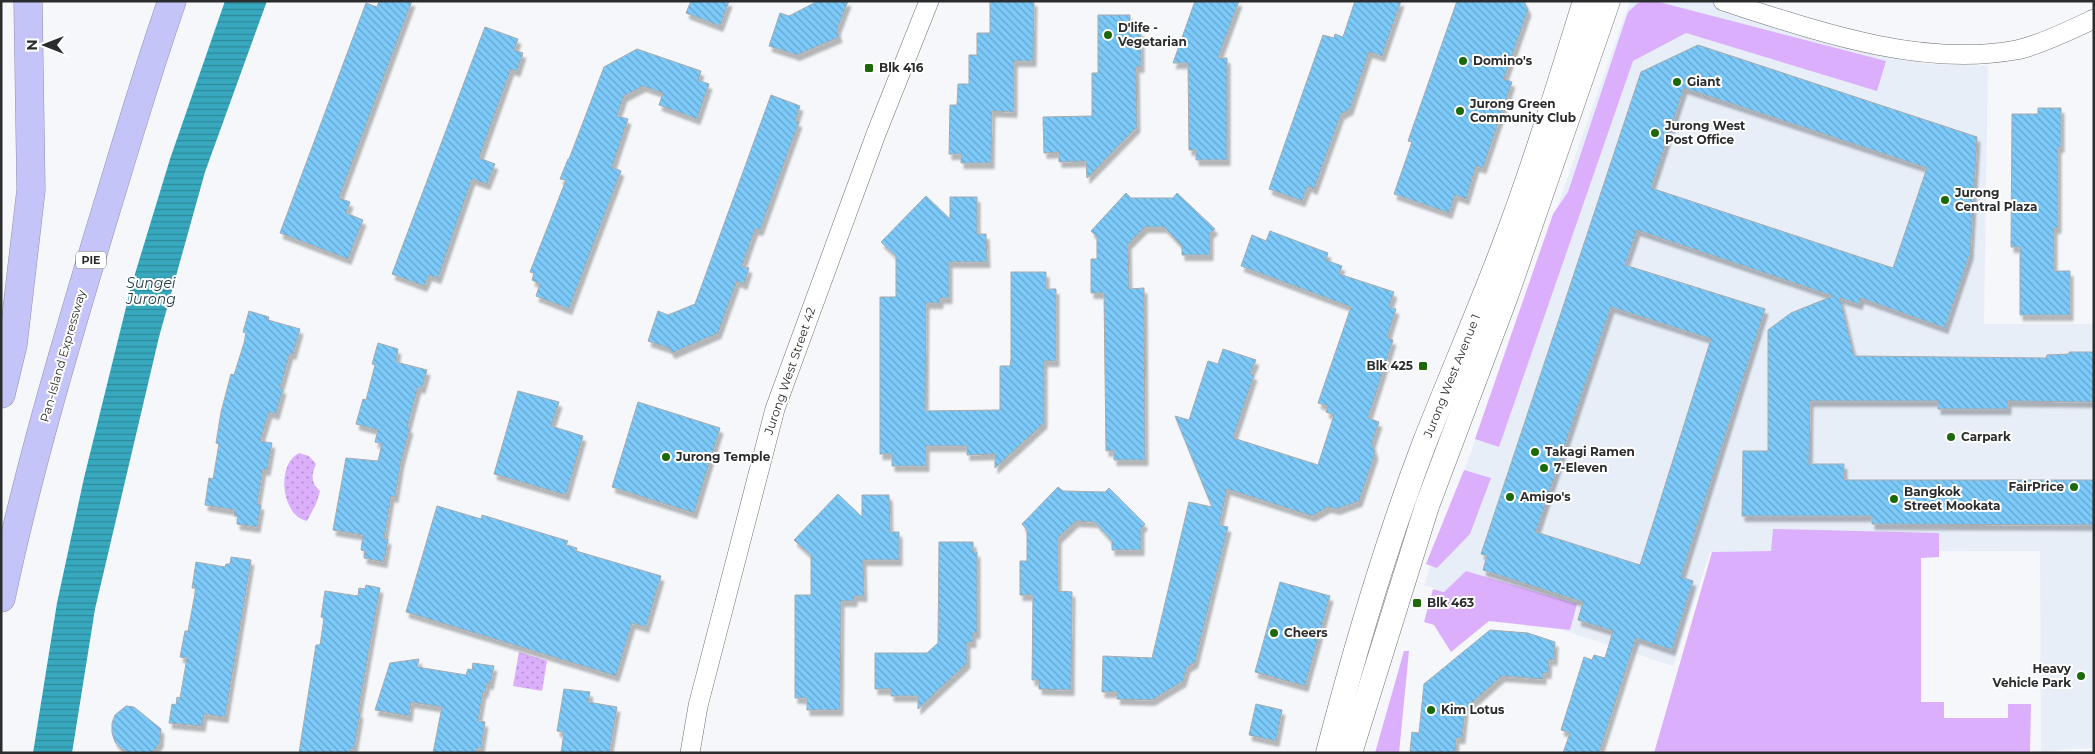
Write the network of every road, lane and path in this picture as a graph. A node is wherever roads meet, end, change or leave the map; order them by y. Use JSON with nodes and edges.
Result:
{"nodes":[{"id":1,"x":28,"y":1,"type":"edge"},
{"id":2,"x":172,"y":1,"type":"edge"},
{"id":3,"x":929,"y":1,"type":"edge"},
{"id":4,"x":1585,"y":1,"type":"edge"},
{"id":5,"x":1608,"y":1,"type":"edge"},
{"id":6,"x":1723,"y":1,"type":"edge"},
{"id":7,"x":2094,"y":19,"type":"edge"},
{"id":8,"x":1,"y":394,"type":"edge"},
{"id":9,"x":1,"y":598,"type":"edge"},
{"id":10,"x":690,"y":753,"type":"edge"},
{"id":11,"x":1328,"y":753,"type":"edge"},
{"id":12,"x":1350,"y":753,"type":"edge"}],
"edges":[{"from":1,"to":8,"type":"highway"},
{"from":2,"to":9,"type":"highway","name":"Pan-Island Expressway","number":"PIE"},
{"from":3,"to":10,"type":"street","name":"Jurong West Street 42"},
{"from":4,"to":11,"type":"street","name":"Jurong West Avenue 1"},
{"from":5,"to":12,"type":"street","name":"Jurong West Avenue 1"},
{"from":6,"to":7,"type":"street"}]}
